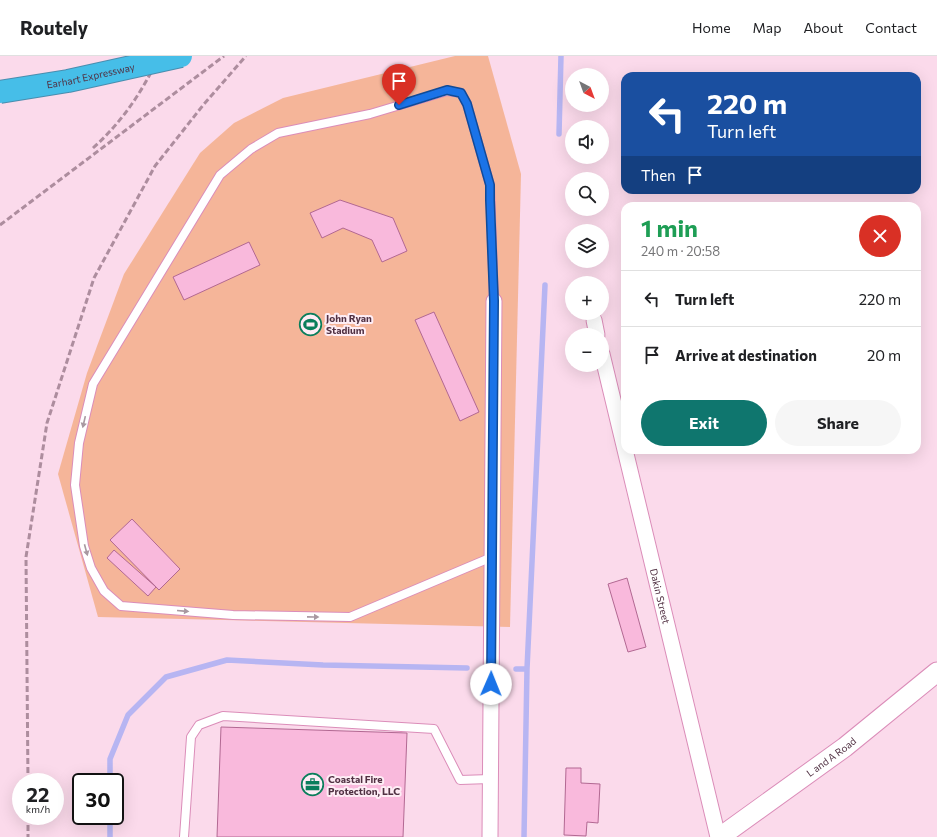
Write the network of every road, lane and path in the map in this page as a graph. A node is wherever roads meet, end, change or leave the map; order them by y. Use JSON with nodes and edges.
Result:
{"nodes":[{"id":1,"x":181,"y":56,"type":"edge"},
{"id":2,"x":0,"y":92,"type":"edge"},
{"id":3,"x":494,"y":301,"type":"joint"},
{"id":4,"x":594,"y":320,"type":"dead end"},
{"id":5,"x":596,"y":328,"type":"edge"},
{"id":6,"x":606,"y":372,"type":"edge"},
{"id":7,"x":621,"y":432,"type":"edge"},
{"id":8,"x":626,"y":454,"type":"edge"},
{"id":9,"x":492,"y":557,"type":"junction"},
{"id":10,"x":937,"y":672,"type":"edge"},
{"id":11,"x":490,"y":779,"type":"junction"},
{"id":12,"x":184,"y":837,"type":"edge"},
{"id":13,"x":490,"y":837,"type":"edge"},
{"id":14,"x":719,"y":837,"type":"edge"}],
"edges":[{"from":1,"to":2,"type":"highway","name":"Earhart Expressway","bridge":true},
{"from":3,"to":9,"type":"street"},
{"from":3,"to":9,"type":"lane","one_way":true},
{"from":4,"to":5,"type":"street"},
{"from":6,"to":7,"type":"street","name":"Dakin Street"},
{"from":8,"to":14,"type":"street","name":"Dakin Street"},
{"from":9,"to":11,"type":"street"},
{"from":10,"to":14,"type":"street","name":"L and A Road"},
{"from":11,"to":12,"type":"lane"},
{"from":11,"to":13,"type":"street"}]}
